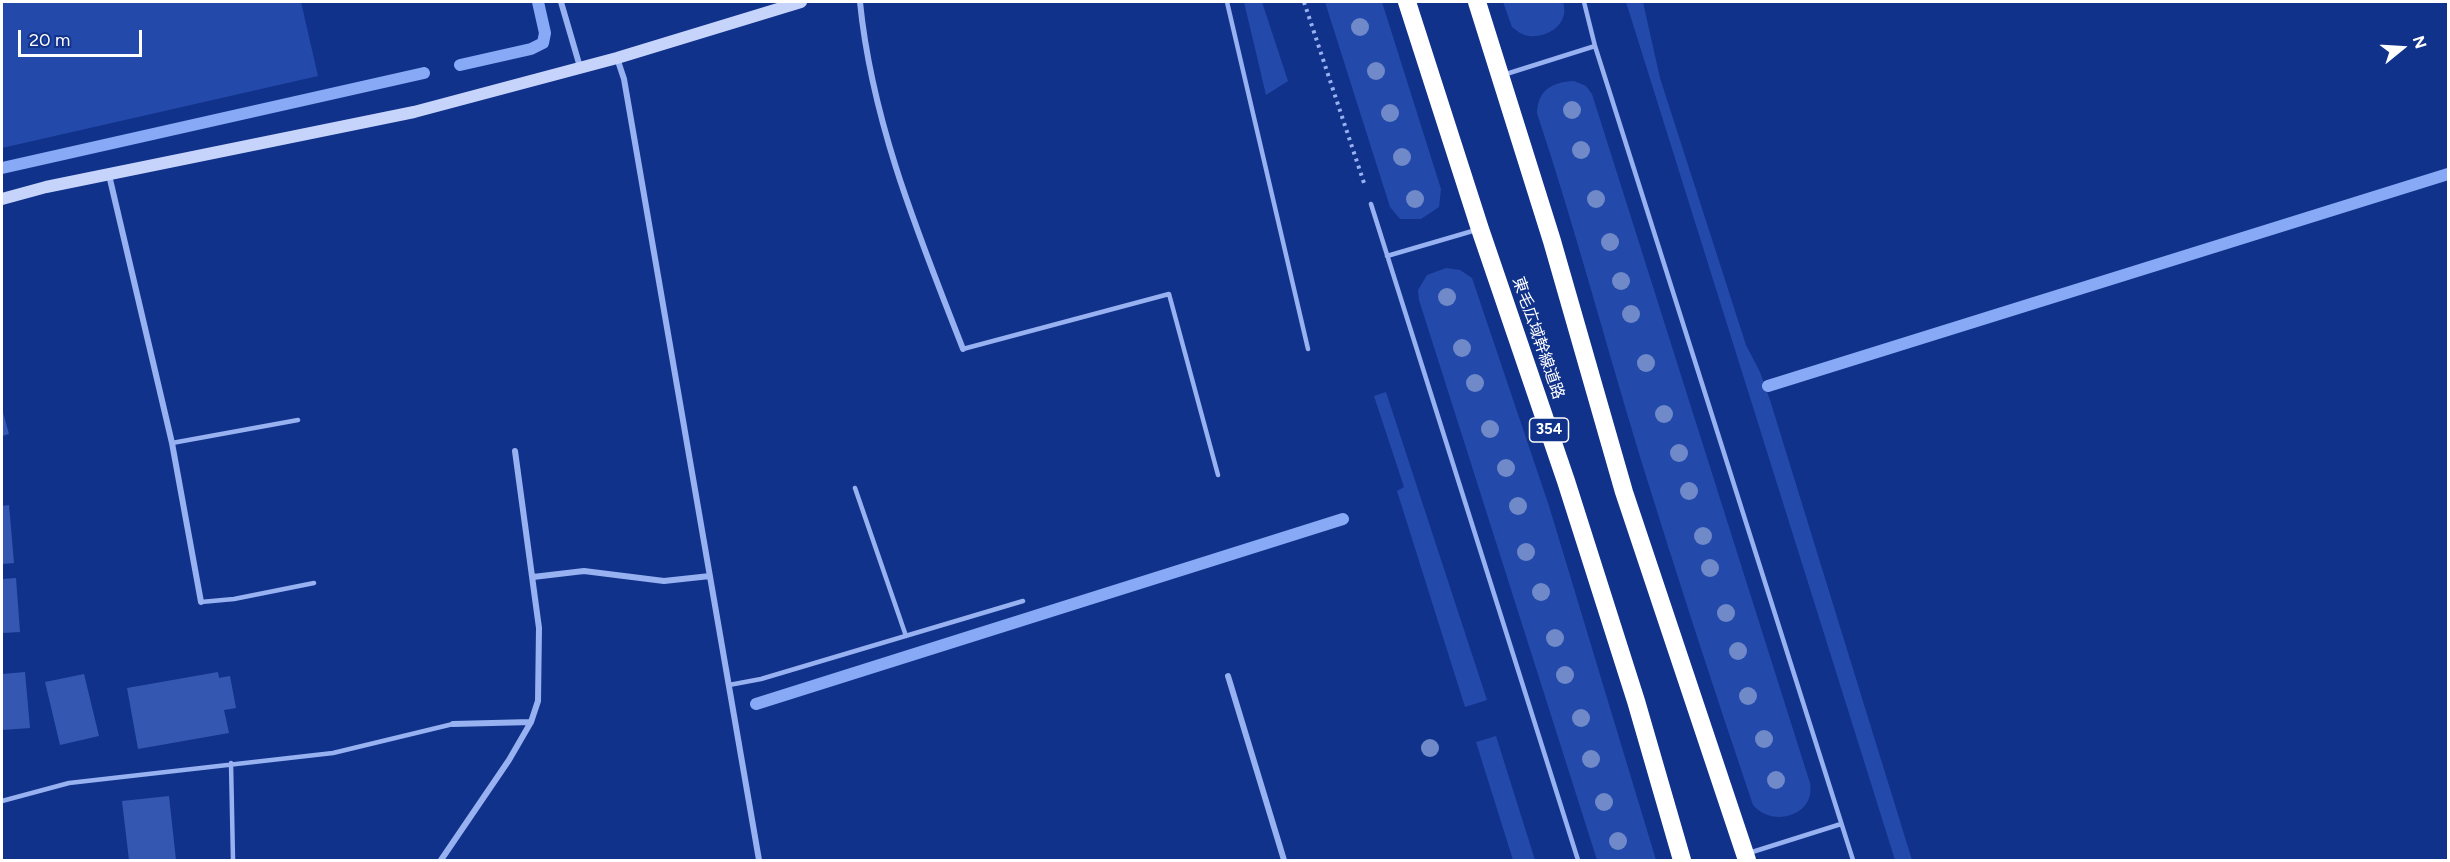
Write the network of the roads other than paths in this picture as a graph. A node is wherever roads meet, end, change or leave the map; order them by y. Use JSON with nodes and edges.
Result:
{"nodes":[{"id":1,"x":561,"y":2,"type":"edge"},
{"id":2,"x":801,"y":2,"type":"edge"},
{"id":3,"x":860,"y":2,"type":"edge"},
{"id":4,"x":1227,"y":2,"type":"edge"},
{"id":5,"x":1407,"y":2,"type":"edge"},
{"id":6,"x":1477,"y":2,"type":"edge"},
{"id":7,"x":1584,"y":2,"type":"edge"},
{"id":8,"x":1595,"y":46,"type":"junction"},
{"id":9,"x":617,"y":58,"type":"junction"},
{"id":10,"x":580,"y":67,"type":"junction"},
{"id":11,"x":1501,"y":75,"type":"junction"},
{"id":12,"x":109,"y":175,"type":"junction"},
{"id":13,"x":2,"y":200,"type":"edge"},
{"id":14,"x":1371,"y":204,"type":"road end"},
{"id":15,"x":1479,"y":228,"type":"junction"},
{"id":16,"x":1387,"y":256,"type":"junction"},
{"id":17,"x":963,"y":349,"type":"joint"},
{"id":18,"x":1308,"y":349,"type":"dead end"},
{"id":19,"x":298,"y":420,"type":"dead end"},
{"id":20,"x":172,"y":443,"type":"junction"},
{"id":21,"x":515,"y":451,"type":"dead end"},
{"id":22,"x":1218,"y":475,"type":"dead end"},
{"id":23,"x":855,"y":488,"type":"dead end"},
{"id":24,"x":710,"y":576,"type":"junction"},
{"id":25,"x":533,"y":577,"type":"junction"},
{"id":26,"x":314,"y":583,"type":"dead end"},
{"id":27,"x":1023,"y":601,"type":"dead end"},
{"id":28,"x":201,"y":602,"type":"joint"},
{"id":29,"x":906,"y":636,"type":"junction"},
{"id":30,"x":1228,"y":676,"type":"dead end"},
{"id":31,"x":729,"y":685,"type":"junction"},
{"id":32,"x":531,"y":722,"type":"junction"},
{"id":33,"x":453,"y":724,"type":"joint"},
{"id":34,"x":231,"y":763,"type":"junction"},
{"id":35,"x":2,"y":801,"type":"edge"},
{"id":36,"x":1841,"y":824,"type":"junction"},
{"id":37,"x":1746,"y":857,"type":"edge"},
{"id":38,"x":233,"y":861,"type":"edge"},
{"id":39,"x":441,"y":861,"type":"edge"},
{"id":40,"x":759,"y":861,"type":"edge"},
{"id":41,"x":1284,"y":861,"type":"edge"},
{"id":42,"x":1578,"y":861,"type":"edge"},
{"id":43,"x":1682,"y":861,"type":"edge"},
{"id":44,"x":1852,"y":861,"type":"edge"}],
"edges":[{"from":1,"to":10,"type":"street"},
{"from":2,"to":9,"type":"street"},
{"from":3,"to":17,"type":"street"},
{"from":4,"to":18,"type":"lane"},
{"from":5,"to":15,"type":"highway","name":"東毛広域幹線道路","number":"354"},
{"from":6,"to":11,"type":"highway"},
{"from":7,"to":8,"type":"lane"},
{"from":8,"to":11,"type":"lane"},
{"from":8,"to":36,"type":"lane"},
{"from":9,"to":10,"type":"street"},
{"from":9,"to":24,"type":"street"},
{"from":10,"to":12,"type":"street"},
{"from":11,"to":37,"type":"highway"},
{"from":12,"to":13,"type":"street"},
{"from":12,"to":20,"type":"street"},
{"from":14,"to":16,"type":"lane"},
{"from":15,"to":16,"type":"lane"},
{"from":15,"to":43,"type":"highway","name":"東毛広域幹線道路","number":"354"},
{"from":16,"to":42,"type":"lane"},
{"from":17,"to":22,"type":"lane"},
{"from":19,"to":20,"type":"lane"},
{"from":20,"to":28,"type":"street"},
{"from":21,"to":25,"type":"street"},
{"from":23,"to":29,"type":"lane"},
{"from":24,"to":25,"type":"street"},
{"from":24,"to":31,"type":"street"},
{"from":25,"to":32,"type":"street"},
{"from":26,"to":28,"type":"lane"},
{"from":27,"to":29,"type":"lane"},
{"from":29,"to":31,"type":"lane"},
{"from":30,"to":41,"type":"street"},
{"from":31,"to":40,"type":"street"},
{"from":32,"to":33,"type":"street"},
{"from":32,"to":39,"type":"street"},
{"from":33,"to":34,"type":"lane"},
{"from":34,"to":35,"type":"lane"},
{"from":34,"to":38,"type":"lane"},
{"from":36,"to":37,"type":"lane"},
{"from":36,"to":44,"type":"lane"}]}
